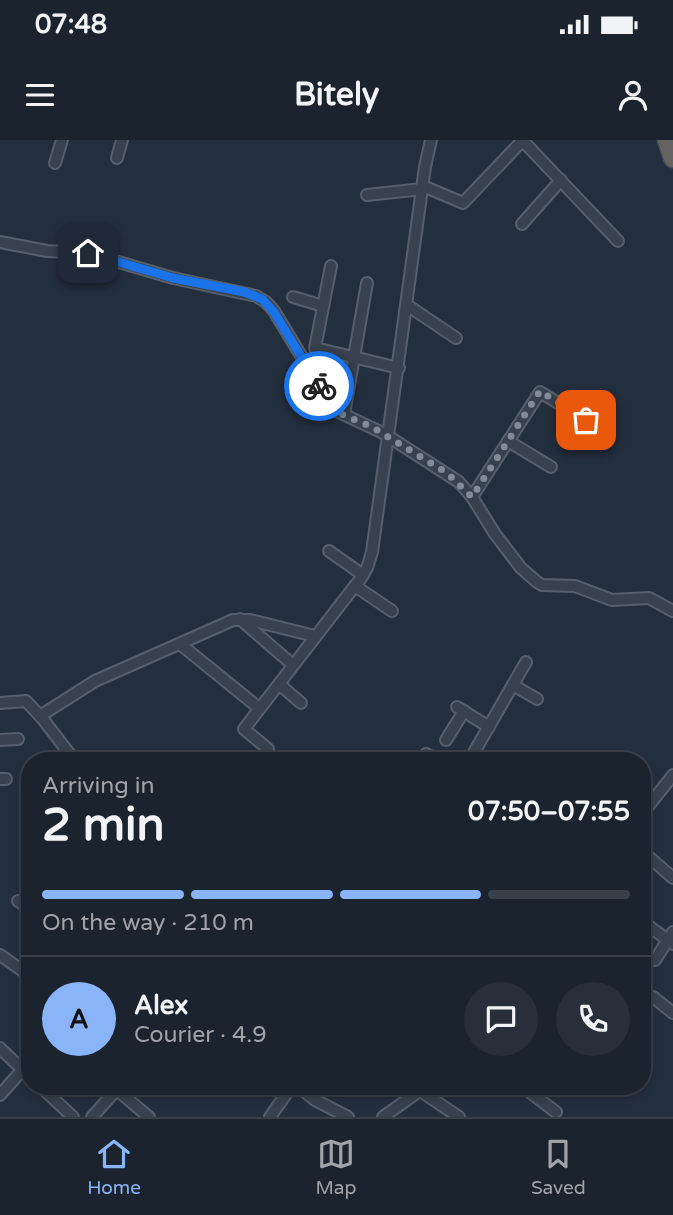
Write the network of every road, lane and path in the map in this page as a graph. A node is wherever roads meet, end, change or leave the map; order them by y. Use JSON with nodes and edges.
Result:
{"nodes":[{"id":1,"x":62,"y":140,"type":"edge"},
{"id":2,"x":122,"y":140,"type":"edge"},
{"id":3,"x":431,"y":140,"type":"edge"},
{"id":4,"x":523,"y":140,"type":"edge"},
{"id":5,"x":667,"y":140,"type":"edge"},
{"id":6,"x":117,"y":158,"type":"dead end"},
{"id":7,"x":673,"y":158,"type":"edge"},
{"id":8,"x":55,"y":163,"type":"dead end"},
{"id":9,"x":561,"y":180,"type":"junction"},
{"id":10,"x":422,"y":187,"type":"junction"},
{"id":11,"x":367,"y":195,"type":"dead end"},
{"id":12,"x":522,"y":224,"type":"dead end"},
{"id":13,"x":618,"y":241,"type":"dead end"},
{"id":14,"x":0,"y":242,"type":"edge"},
{"id":15,"x":331,"y":266,"type":"dead end"},
{"id":16,"x":367,"y":284,"type":"dead end"},
{"id":17,"x":293,"y":297,"type":"dead end"},
{"id":18,"x":407,"y":305,"type":"junction"},
{"id":19,"x":323,"y":306,"type":"junction"},
{"id":20,"x":456,"y":338,"type":"dead end"},
{"id":21,"x":354,"y":357,"type":"junction"},
{"id":22,"x":399,"y":368,"type":"junction"},
{"id":23,"x":344,"y":415,"type":"junction"},
{"id":24,"x":586,"y":420,"type":"dead end"},
{"id":25,"x":389,"y":439,"type":"junction"},
{"id":26,"x":508,"y":441,"type":"junction"},
{"id":27,"x":551,"y":467,"type":"dead end"},
{"id":28,"x":472,"y":497,"type":"junction"},
{"id":29,"x":329,"y":551,"type":"dead end"},
{"id":30,"x":363,"y":575,"type":"junction"},
{"id":31,"x":355,"y":586,"type":"junction"},
{"id":32,"x":392,"y":611,"type":"dead end"},
{"id":33,"x":673,"y":611,"type":"edge"},
{"id":34,"x":240,"y":619,"type":"junction"},
{"id":35,"x":315,"y":636,"type":"junction"},
{"id":36,"x":180,"y":644,"type":"junction"},
{"id":37,"x":526,"y":662,"type":"dead end"},
{"id":38,"x":293,"y":665,"type":"junction"},
{"id":39,"x":279,"y":684,"type":"junction"},
{"id":40,"x":513,"y":685,"type":"junction"},
{"id":41,"x":537,"y":699,"type":"dead end"},
{"id":42,"x":0,"y":703,"type":"edge"},
{"id":43,"x":302,"y":703,"type":"dead end"},
{"id":44,"x":259,"y":708,"type":"junction"},
{"id":45,"x":40,"y":716,"type":"junction"},
{"id":46,"x":489,"y":727,"type":"junction"},
{"id":47,"x":18,"y":738,"type":"dead end"},
{"id":48,"x":0,"y":740,"type":"edge"},
{"id":49,"x":446,"y":740,"type":"dead end"},
{"id":50,"x":268,"y":749,"type":"dead end"},
{"id":51,"x":68,"y":752,"type":"edge"},
{"id":52,"x":474,"y":752,"type":"edge"},
{"id":53,"x":673,"y":775,"type":"edge"},
{"id":54,"x":651,"y":803,"type":"edge"},
{"id":55,"x":651,"y":859,"type":"edge"},
{"id":56,"x":673,"y":878,"type":"edge"},
{"id":57,"x":18,"y":901,"type":"dead end"},
{"id":58,"x":21,"y":903,"type":"edge"},
{"id":59,"x":651,"y":927,"type":"edge"},
{"id":60,"x":671,"y":939,"type":"edge"},
{"id":61,"x":0,"y":955,"type":"edge"},
{"id":62,"x":655,"y":960,"type":"dead end"},
{"id":63,"x":21,"y":970,"type":"edge"},
{"id":64,"x":651,"y":996,"type":"edge"},
{"id":65,"x":673,"y":1013,"type":"edge"},
{"id":66,"x":0,"y":1048,"type":"edge"},
{"id":67,"x":21,"y":1064,"type":"edge"},
{"id":68,"x":21,"y":1075,"type":"edge"},
{"id":69,"x":0,"y":1095,"type":"edge"},
{"id":70,"x":50,"y":1095,"type":"edge"},
{"id":71,"x":112,"y":1095,"type":"edge"},
{"id":72,"x":125,"y":1095,"type":"edge"},
{"id":73,"x":285,"y":1095,"type":"edge"},
{"id":74,"x":309,"y":1095,"type":"edge"},
{"id":75,"x":412,"y":1095,"type":"edge"},
{"id":76,"x":428,"y":1095,"type":"edge"},
{"id":77,"x":534,"y":1095,"type":"edge"},
{"id":78,"x":556,"y":1112,"type":"dead end"},
{"id":79,"x":73,"y":1117,"type":"edge"},
{"id":80,"x":92,"y":1117,"type":"edge"},
{"id":81,"x":149,"y":1117,"type":"edge"},
{"id":82,"x":270,"y":1117,"type":"edge"},
{"id":83,"x":348,"y":1117,"type":"edge"},
{"id":84,"x":383,"y":1117,"type":"edge"},
{"id":85,"x":459,"y":1117,"type":"edge"}],
"edges":[{"from":1,"to":8,"type":"street"},
{"from":2,"to":6,"type":"street"},
{"from":3,"to":10,"type":"street"},
{"from":4,"to":9,"type":"street"},
{"from":4,"to":10,"type":"street"},
{"from":5,"to":7,"type":"highway"},
{"from":9,"to":12,"type":"street"},
{"from":9,"to":13,"type":"street"},
{"from":10,"to":11,"type":"street"},
{"from":10,"to":18,"type":"street"},
{"from":14,"to":23,"type":"street"},
{"from":15,"to":19,"type":"street"},
{"from":16,"to":21,"type":"street"},
{"from":17,"to":19,"type":"street"},
{"from":18,"to":20,"type":"street"},
{"from":18,"to":22,"type":"street"},
{"from":19,"to":21,"type":"street"},
{"from":21,"to":22,"type":"street"},
{"from":21,"to":23,"type":"street"},
{"from":22,"to":25,"type":"street"},
{"from":23,"to":25,"type":"street"},
{"from":24,"to":26,"type":"street"},
{"from":25,"to":28,"type":"street"},
{"from":25,"to":30,"type":"street"},
{"from":26,"to":27,"type":"street"},
{"from":26,"to":28,"type":"street"},
{"from":28,"to":33,"type":"street"},
{"from":29,"to":30,"type":"street"},
{"from":30,"to":31,"type":"street"},
{"from":31,"to":32,"type":"street"},
{"from":31,"to":35,"type":"street"},
{"from":34,"to":35,"type":"street"},
{"from":34,"to":36,"type":"street"},
{"from":34,"to":38,"type":"street"},
{"from":35,"to":38,"type":"street"},
{"from":36,"to":44,"type":"street"},
{"from":36,"to":45,"type":"street"},
{"from":37,"to":40,"type":"street"},
{"from":38,"to":39,"type":"street"},
{"from":39,"to":43,"type":"street"},
{"from":39,"to":44,"type":"street"},
{"from":40,"to":41,"type":"street"},
{"from":40,"to":46,"type":"street"},
{"from":42,"to":45,"type":"street"},
{"from":44,"to":50,"type":"street"},
{"from":45,"to":51,"type":"street"},
{"from":46,"to":49,"type":"street"},
{"from":46,"to":52,"type":"street"},
{"from":47,"to":48,"type":"street"},
{"from":53,"to":54,"type":"street"},
{"from":55,"to":56,"type":"street"},
{"from":57,"to":58,"type":"street"},
{"from":59,"to":60,"type":"street"},
{"from":60,"to":62,"type":"street"},
{"from":61,"to":63,"type":"street"},
{"from":64,"to":65,"type":"street"},
{"from":66,"to":67,"type":"street"},
{"from":68,"to":69,"type":"street"},
{"from":70,"to":79,"type":"street"},
{"from":71,"to":80,"type":"street"},
{"from":72,"to":81,"type":"street"},
{"from":73,"to":82,"type":"street"},
{"from":74,"to":83,"type":"street"},
{"from":75,"to":84,"type":"street"},
{"from":76,"to":85,"type":"street"},
{"from":77,"to":78,"type":"street"}]}
